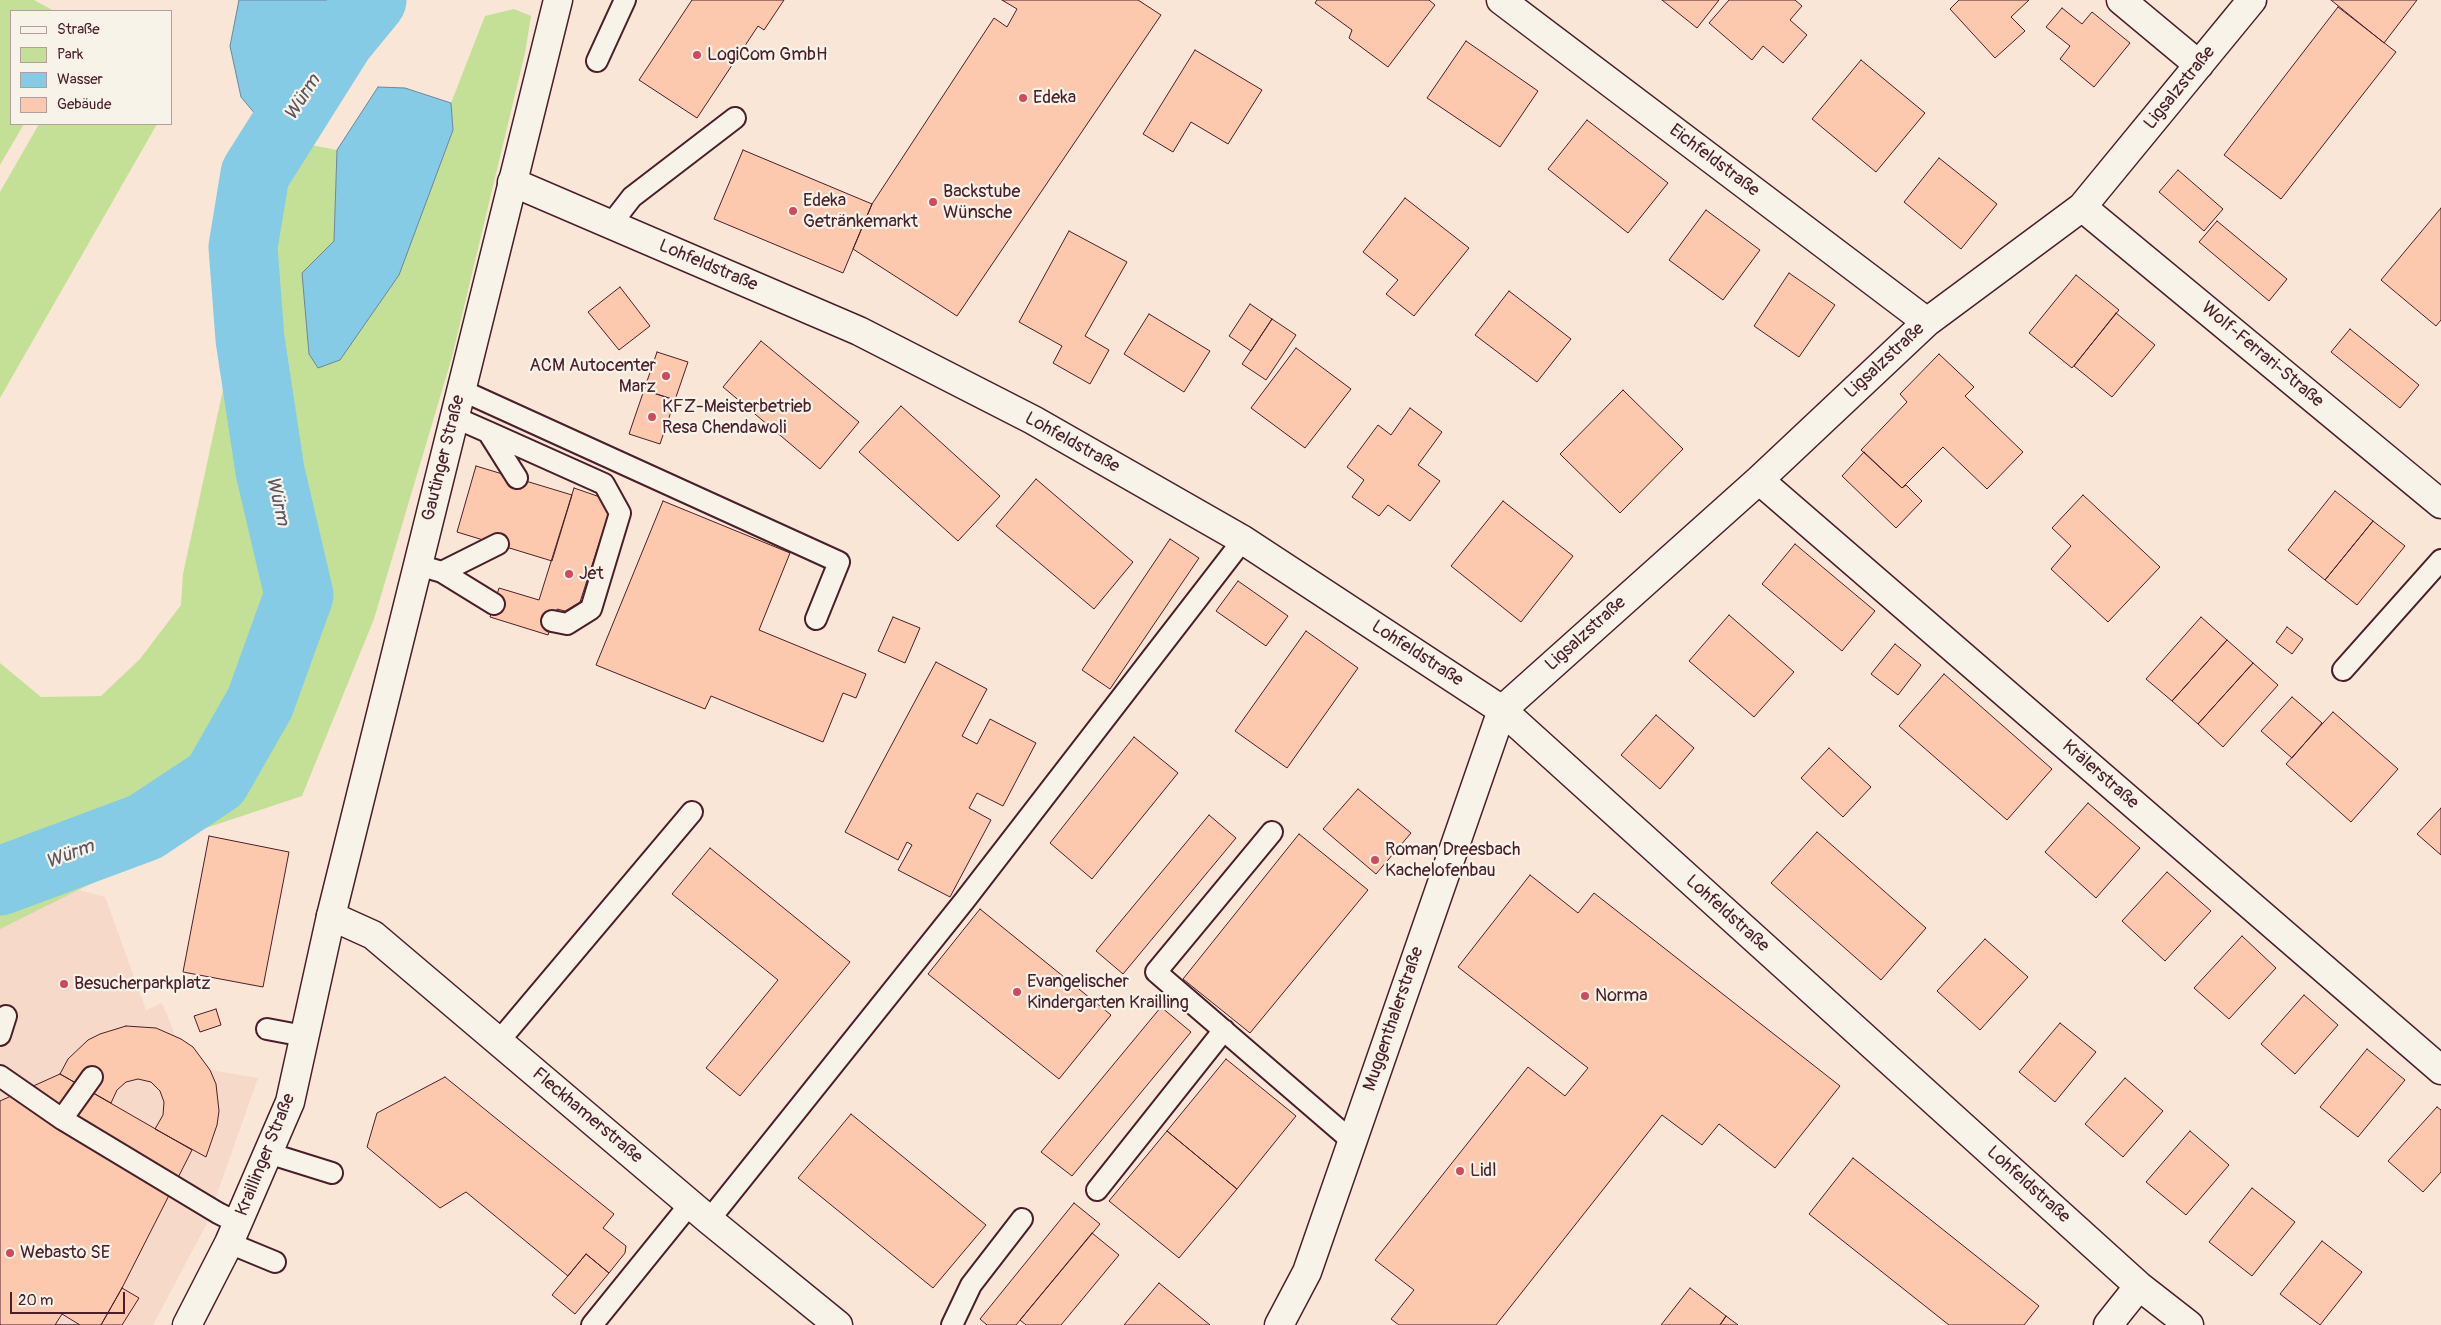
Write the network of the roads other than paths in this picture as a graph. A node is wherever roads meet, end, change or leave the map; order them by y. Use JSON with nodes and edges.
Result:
{"nodes":[{"id":1,"x":558,"y":0,"type":"edge"},
{"id":2,"x":625,"y":0,"type":"edge"},
{"id":3,"x":1500,"y":0,"type":"edge"},
{"id":4,"x":2121,"y":0,"type":"edge"},
{"id":5,"x":2252,"y":0,"type":"edge"},
{"id":6,"x":597,"y":61,"type":"dead end"},
{"id":7,"x":2199,"y":65,"type":"junction"},
{"id":8,"x":735,"y":118,"type":"dead end"},
{"id":9,"x":512,"y":182,"type":"junction"},
{"id":10,"x":2082,"y":207,"type":"junction"},
{"id":11,"x":612,"y":224,"type":"junction"},
{"id":12,"x":1927,"y":322,"type":"junction"},
{"id":13,"x":461,"y":390,"type":"junction"},
{"id":14,"x":454,"y":417,"type":"junction"},
{"id":15,"x":488,"y":432,"type":"junction"},
{"id":16,"x":517,"y":478,"type":"dead end"},
{"id":17,"x":1759,"y":480,"type":"junction"},
{"id":18,"x":2437,"y":490,"type":"edge"},
{"id":19,"x":1243,"y":540,"type":"junction"},
{"id":20,"x":498,"y":544,"type":"dead end"},
{"id":21,"x":2441,"y":560,"type":"edge"},
{"id":22,"x":430,"y":569,"type":"junction"},
{"id":23,"x":494,"y":604,"type":"dead end"},
{"id":24,"x":816,"y":619,"type":"dead end"},
{"id":25,"x":552,"y":621,"type":"dead end"},
{"id":26,"x":2343,"y":670,"type":"dead end"},
{"id":27,"x":1502,"y":710,"type":"junction"},
{"id":28,"x":692,"y":812,"type":"dead end"},
{"id":29,"x":1272,"y":832,"type":"dead end"},
{"id":30,"x":331,"y":916,"type":"junction"},
{"id":31,"x":6,"y":1016,"type":"dead end"},
{"id":32,"x":267,"y":1029,"type":"dead end"},
{"id":33,"x":1224,"y":1030,"type":"junction"},
{"id":34,"x":0,"y":1036,"type":"edge"},
{"id":35,"x":304,"y":1036,"type":"junction"},
{"id":36,"x":499,"y":1041,"type":"junction"},
{"id":37,"x":2441,"y":1070,"type":"edge"},
{"id":38,"x":0,"y":1076,"type":"edge"},
{"id":39,"x":92,"y":1077,"type":"dead end"},
{"id":40,"x":62,"y":1119,"type":"junction"},
{"id":41,"x":1352,"y":1141,"type":"junction"},
{"id":42,"x":268,"y":1153,"type":"junction"},
{"id":43,"x":332,"y":1173,"type":"dead end"},
{"id":44,"x":1097,"y":1190,"type":"dead end"},
{"id":45,"x":700,"y":1212,"type":"junction"},
{"id":46,"x":1022,"y":1219,"type":"dead end"},
{"id":47,"x":234,"y":1233,"type":"junction"},
{"id":48,"x":275,"y":1262,"type":"dead end"},
{"id":49,"x":2139,"y":1286,"type":"junction"},
{"id":50,"x":187,"y":1325,"type":"edge"},
{"id":51,"x":592,"y":1325,"type":"edge"},
{"id":52,"x":838,"y":1325,"type":"edge"},
{"id":53,"x":952,"y":1325,"type":"edge"},
{"id":54,"x":1279,"y":1325,"type":"edge"},
{"id":55,"x":2108,"y":1325,"type":"edge"},
{"id":56,"x":2189,"y":1325,"type":"edge"}],
"edges":[{"from":1,"to":9,"type":"street","name":"Gautinger Straße"},
{"from":2,"to":6,"type":"lane"},
{"from":3,"to":12,"type":"street","name":"Eichfeldstraße"},
{"from":4,"to":7,"type":"street"},
{"from":5,"to":7,"type":"street","name":"Ligsalzstraße"},
{"from":7,"to":10,"type":"street","name":"Ligsalzstraße"},
{"from":8,"to":11,"type":"lane"},
{"from":9,"to":11,"type":"street","name":"Lohfeldstraße"},
{"from":9,"to":13,"type":"street","name":"Gautinger Straße"},
{"from":10,"to":12,"type":"street","name":"Ligsalzstraße"},
{"from":10,"to":18,"type":"street","name":"Wolf-Ferrari-Straße"},
{"from":11,"to":19,"type":"street","name":"Lohfeldstraße"},
{"from":12,"to":17,"type":"street","name":"Ligsalzstraße"},
{"from":13,"to":14,"type":"street","name":"Gautinger Straße"},
{"from":13,"to":24,"type":"lane"},
{"from":14,"to":15,"type":"lane"},
{"from":14,"to":22,"type":"street","name":"Gautinger Straße"},
{"from":15,"to":16,"type":"lane"},
{"from":15,"to":25,"type":"lane"},
{"from":17,"to":27,"type":"street","name":"Ligsalzstraße"},
{"from":17,"to":37,"type":"street","name":"Krälerstraße"},
{"from":19,"to":27,"type":"street","name":"Lohfeldstraße"},
{"from":19,"to":45,"type":"lane"},
{"from":20,"to":22,"type":"lane"},
{"from":21,"to":26,"type":"lane"},
{"from":22,"to":23,"type":"lane"},
{"from":22,"to":30,"type":"street","name":"Gautinger Straße"},
{"from":27,"to":41,"type":"street","name":"Muggenthalerstraße"},
{"from":27,"to":49,"type":"street","name":"Lohfeldstraße"},
{"from":28,"to":36,"type":"lane"},
{"from":29,"to":33,"type":"lane"},
{"from":30,"to":35,"type":"street","name":"Kraillinger Straße"},
{"from":30,"to":36,"type":"street","name":"Fleckhamerstraße"},
{"from":31,"to":34,"type":"lane"},
{"from":32,"to":35,"type":"lane"},
{"from":33,"to":41,"type":"lane"},
{"from":33,"to":44,"type":"lane"},
{"from":35,"to":42,"type":"street","name":"Kraillinger Straße"},
{"from":36,"to":45,"type":"street","name":"Fleckhamerstraße"},
{"from":38,"to":40,"type":"lane"},
{"from":39,"to":40,"type":"lane"},
{"from":40,"to":47,"type":"lane"},
{"from":41,"to":54,"type":"street","name":"Muggenthalerstraße"},
{"from":42,"to":43,"type":"lane"},
{"from":42,"to":47,"type":"street","name":"Kraillinger Straße"},
{"from":45,"to":51,"type":"lane"},
{"from":45,"to":52,"type":"street","name":"Fleckhamerstraße"},
{"from":46,"to":53,"type":"lane"},
{"from":47,"to":48,"type":"lane"},
{"from":47,"to":50,"type":"street","name":"Kraillinger Straße"},
{"from":49,"to":55,"type":"street"},
{"from":49,"to":56,"type":"street","name":"Lohfeldstraße"}]}
